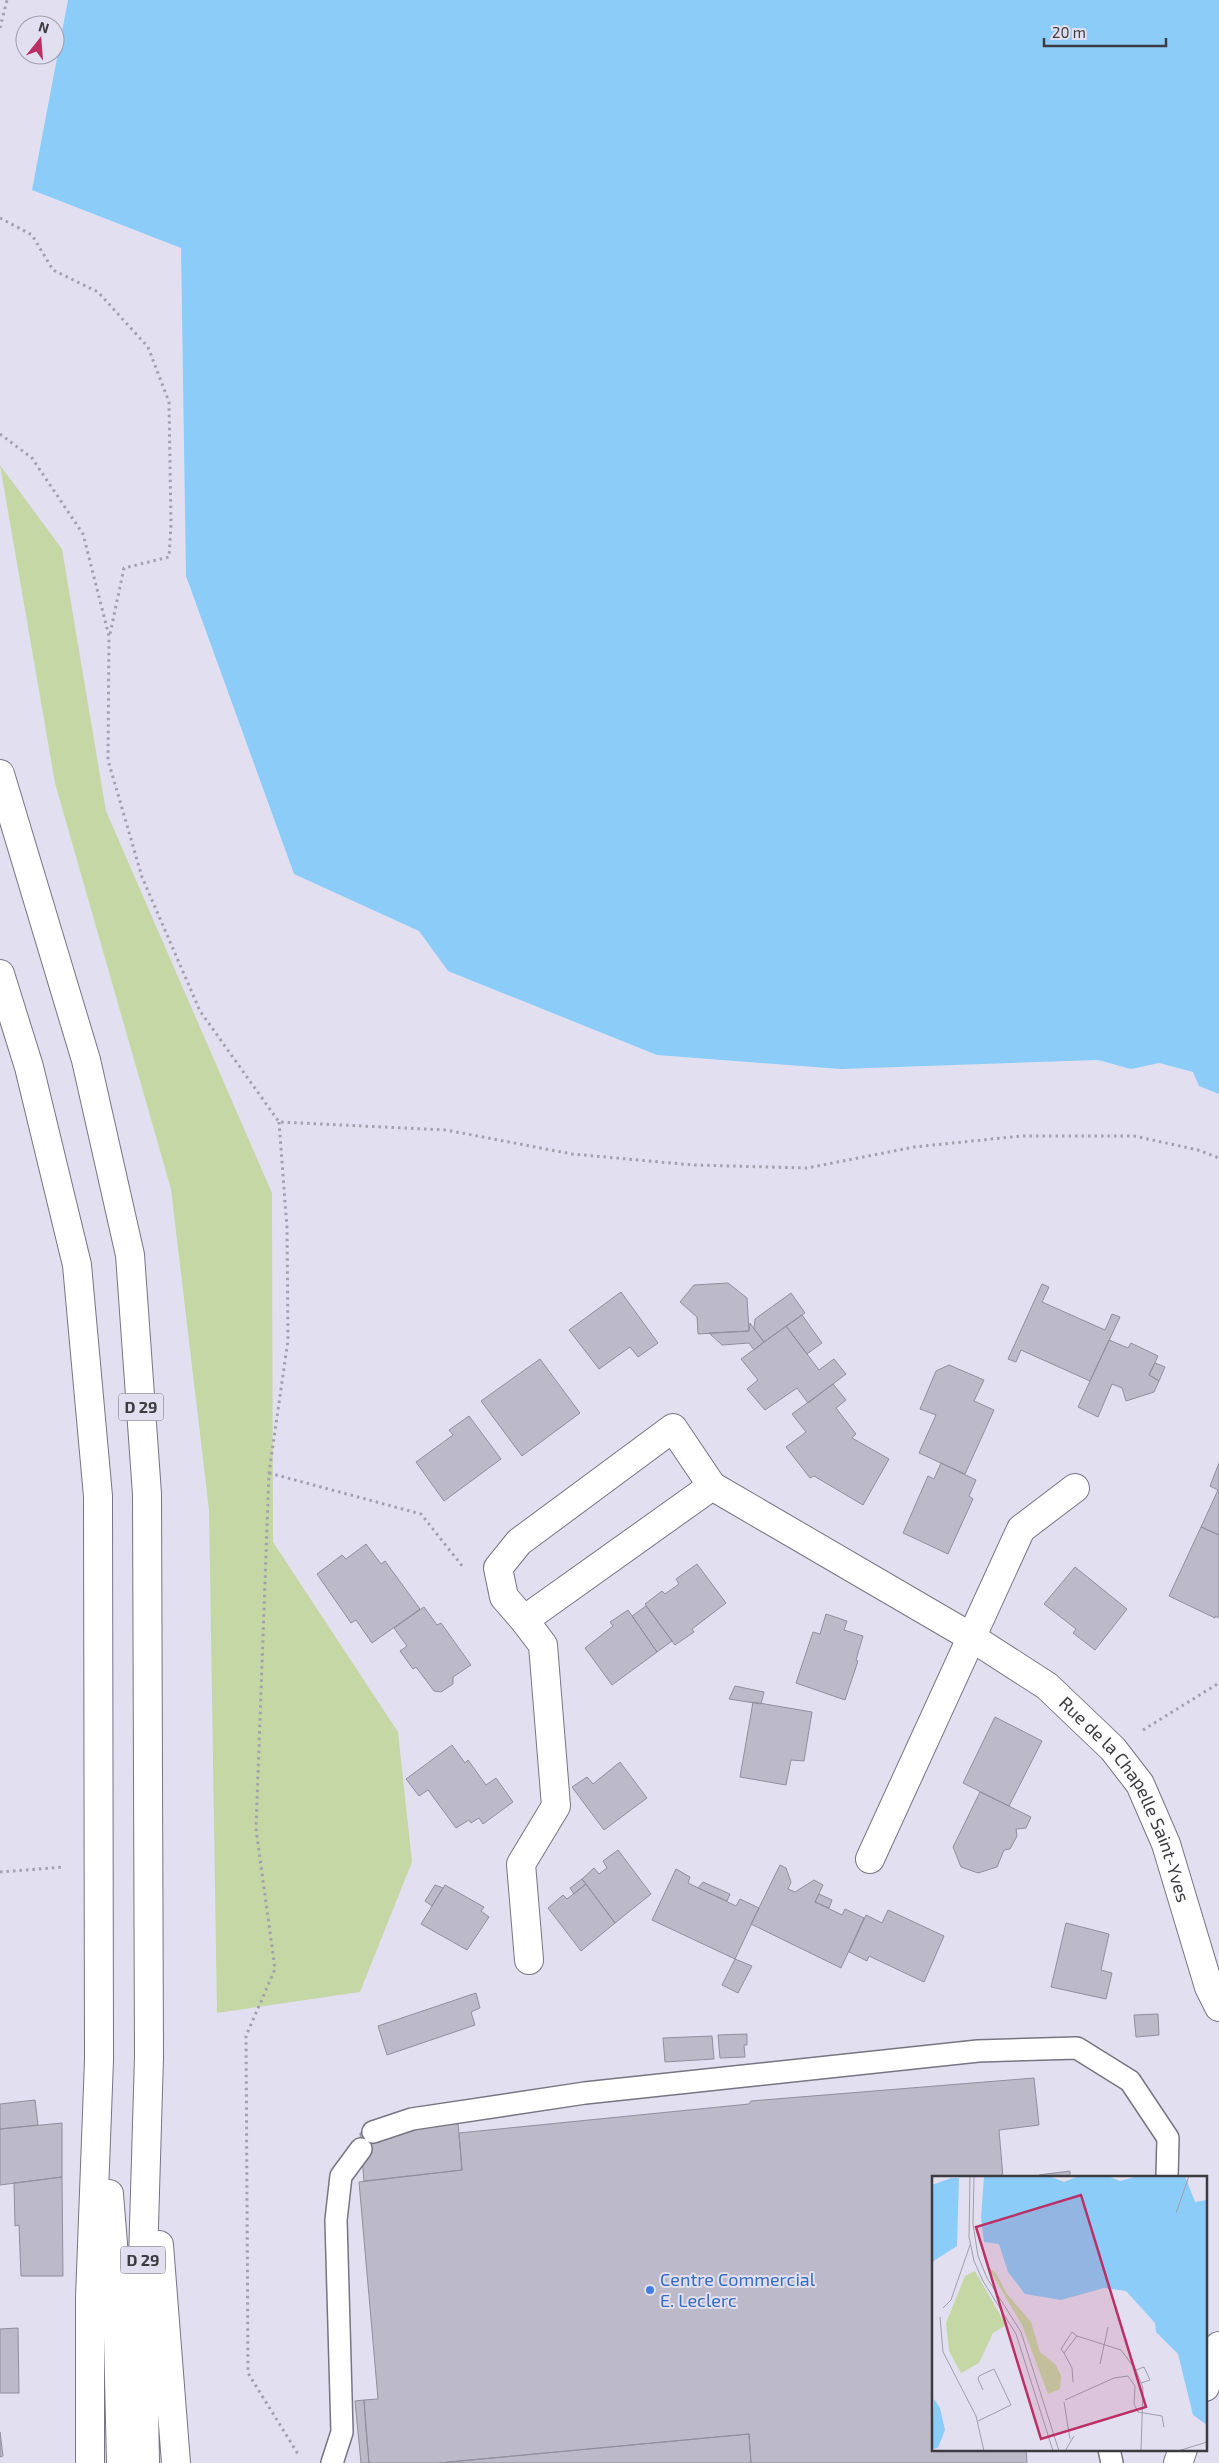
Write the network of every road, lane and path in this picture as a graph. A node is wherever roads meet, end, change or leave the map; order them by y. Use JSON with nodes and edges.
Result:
{"nodes":[{"id":1,"x":7,"y":0,"type":"edge"},
{"id":2,"x":0,"y":28,"type":"edge"},
{"id":3,"x":0,"y":218,"type":"edge"},
{"id":4,"x":0,"y":434,"type":"edge"},
{"id":5,"x":109,"y":636,"type":"junction"},
{"id":6,"x":0,"y":774,"type":"edge"},
{"id":7,"x":0,"y":974,"type":"edge"},
{"id":8,"x":279,"y":1122,"type":"junction"},
{"id":9,"x":1219,"y":1158,"type":"edge"},
{"id":10,"x":269,"y":1473,"type":"junction"},
{"id":11,"x":712,"y":1486,"type":"junction"},
{"id":12,"x":1075,"y":1488,"type":"dead end"},
{"id":13,"x":498,"y":1568,"type":"junction"},
{"id":14,"x":524,"y":1620,"type":"junction"},
{"id":15,"x":972,"y":1637,"type":"junction"},
{"id":16,"x":1219,"y":1683,"type":"edge"},
{"id":17,"x":1113,"y":1749,"type":"junction"},
{"id":18,"x":870,"y":1859,"type":"dead end"},
{"id":19,"x":98,"y":1864,"type":"junction"},
{"id":20,"x":0,"y":1872,"type":"edge"},
{"id":21,"x":529,"y":1960,"type":"dead end"},
{"id":22,"x":1219,"y":2007,"type":"edge"},
{"id":23,"x":149,"y":2057,"type":"junction"},
{"id":24,"x":99,"y":2060,"type":"junction"},
{"id":25,"x":374,"y":2132,"type":"dead end"},
{"id":26,"x":361,"y":2149,"type":"dead end"},
{"id":27,"x":1167,"y":2176,"type":"edge"},
{"id":28,"x":1219,"y":2346,"type":"edge"},
{"id":29,"x":1206,"y":2384,"type":"edge"},
{"id":30,"x":1109,"y":2450,"type":"edge"},
{"id":31,"x":1183,"y":2450,"type":"edge"},
{"id":32,"x":90,"y":2463,"type":"edge"},
{"id":33,"x":121,"y":2463,"type":"edge"},
{"id":34,"x":145,"y":2463,"type":"edge"},
{"id":35,"x":176,"y":2463,"type":"edge"},
{"id":36,"x":298,"y":2463,"type":"edge"},
{"id":37,"x":332,"y":2463,"type":"edge"},
{"id":38,"x":1112,"y":2463,"type":"edge"},
{"id":39,"x":1178,"y":2463,"type":"edge"}],
"edges":[{"from":1,"to":2,"type":"path"},
{"from":3,"to":5,"type":"path"},
{"from":4,"to":5,"type":"path"},
{"from":5,"to":8,"type":"path"},
{"from":6,"to":23,"type":"main road","number":"D 29"},
{"from":7,"to":19,"type":"main road","number":"D 29"},
{"from":8,"to":9,"type":"path"},
{"from":8,"to":10,"type":"path"},
{"from":10,"to":13,"type":"path"},
{"from":10,"to":36,"type":"path"},
{"from":11,"to":13,"type":"main road","name":"Rue de la Chapelle Saint-Yves"},
{"from":11,"to":14,"type":"main road"},
{"from":11,"to":15,"type":"main road","name":"Rue de la Chapelle Saint-Yves"},
{"from":12,"to":15,"type":"main road"},
{"from":13,"to":14,"type":"main road"},
{"from":14,"to":21,"type":"main road"},
{"from":15,"to":17,"type":"main road","name":"Rue de la Chapelle Saint-Yves"},
{"from":15,"to":18,"type":"main road"},
{"from":16,"to":17,"type":"path"},
{"from":17,"to":22,"type":"main road","name":"Rue de la Chapelle Saint-Yves"},
{"from":19,"to":20,"type":"path"},
{"from":19,"to":24,"type":"main road","number":"D 29"},
{"from":23,"to":34,"type":"main road","number":"D 29"},
{"from":23,"to":35,"type":"main road"},
{"from":24,"to":32,"type":"main road"},
{"from":24,"to":33,"type":"main road","number":"D 29"},
{"from":25,"to":27,"type":"lane"},
{"from":26,"to":37,"type":"lane"},
{"from":28,"to":29,"type":"main road"},
{"from":30,"to":38,"type":"lane"},
{"from":31,"to":39,"type":"main road"}]}
